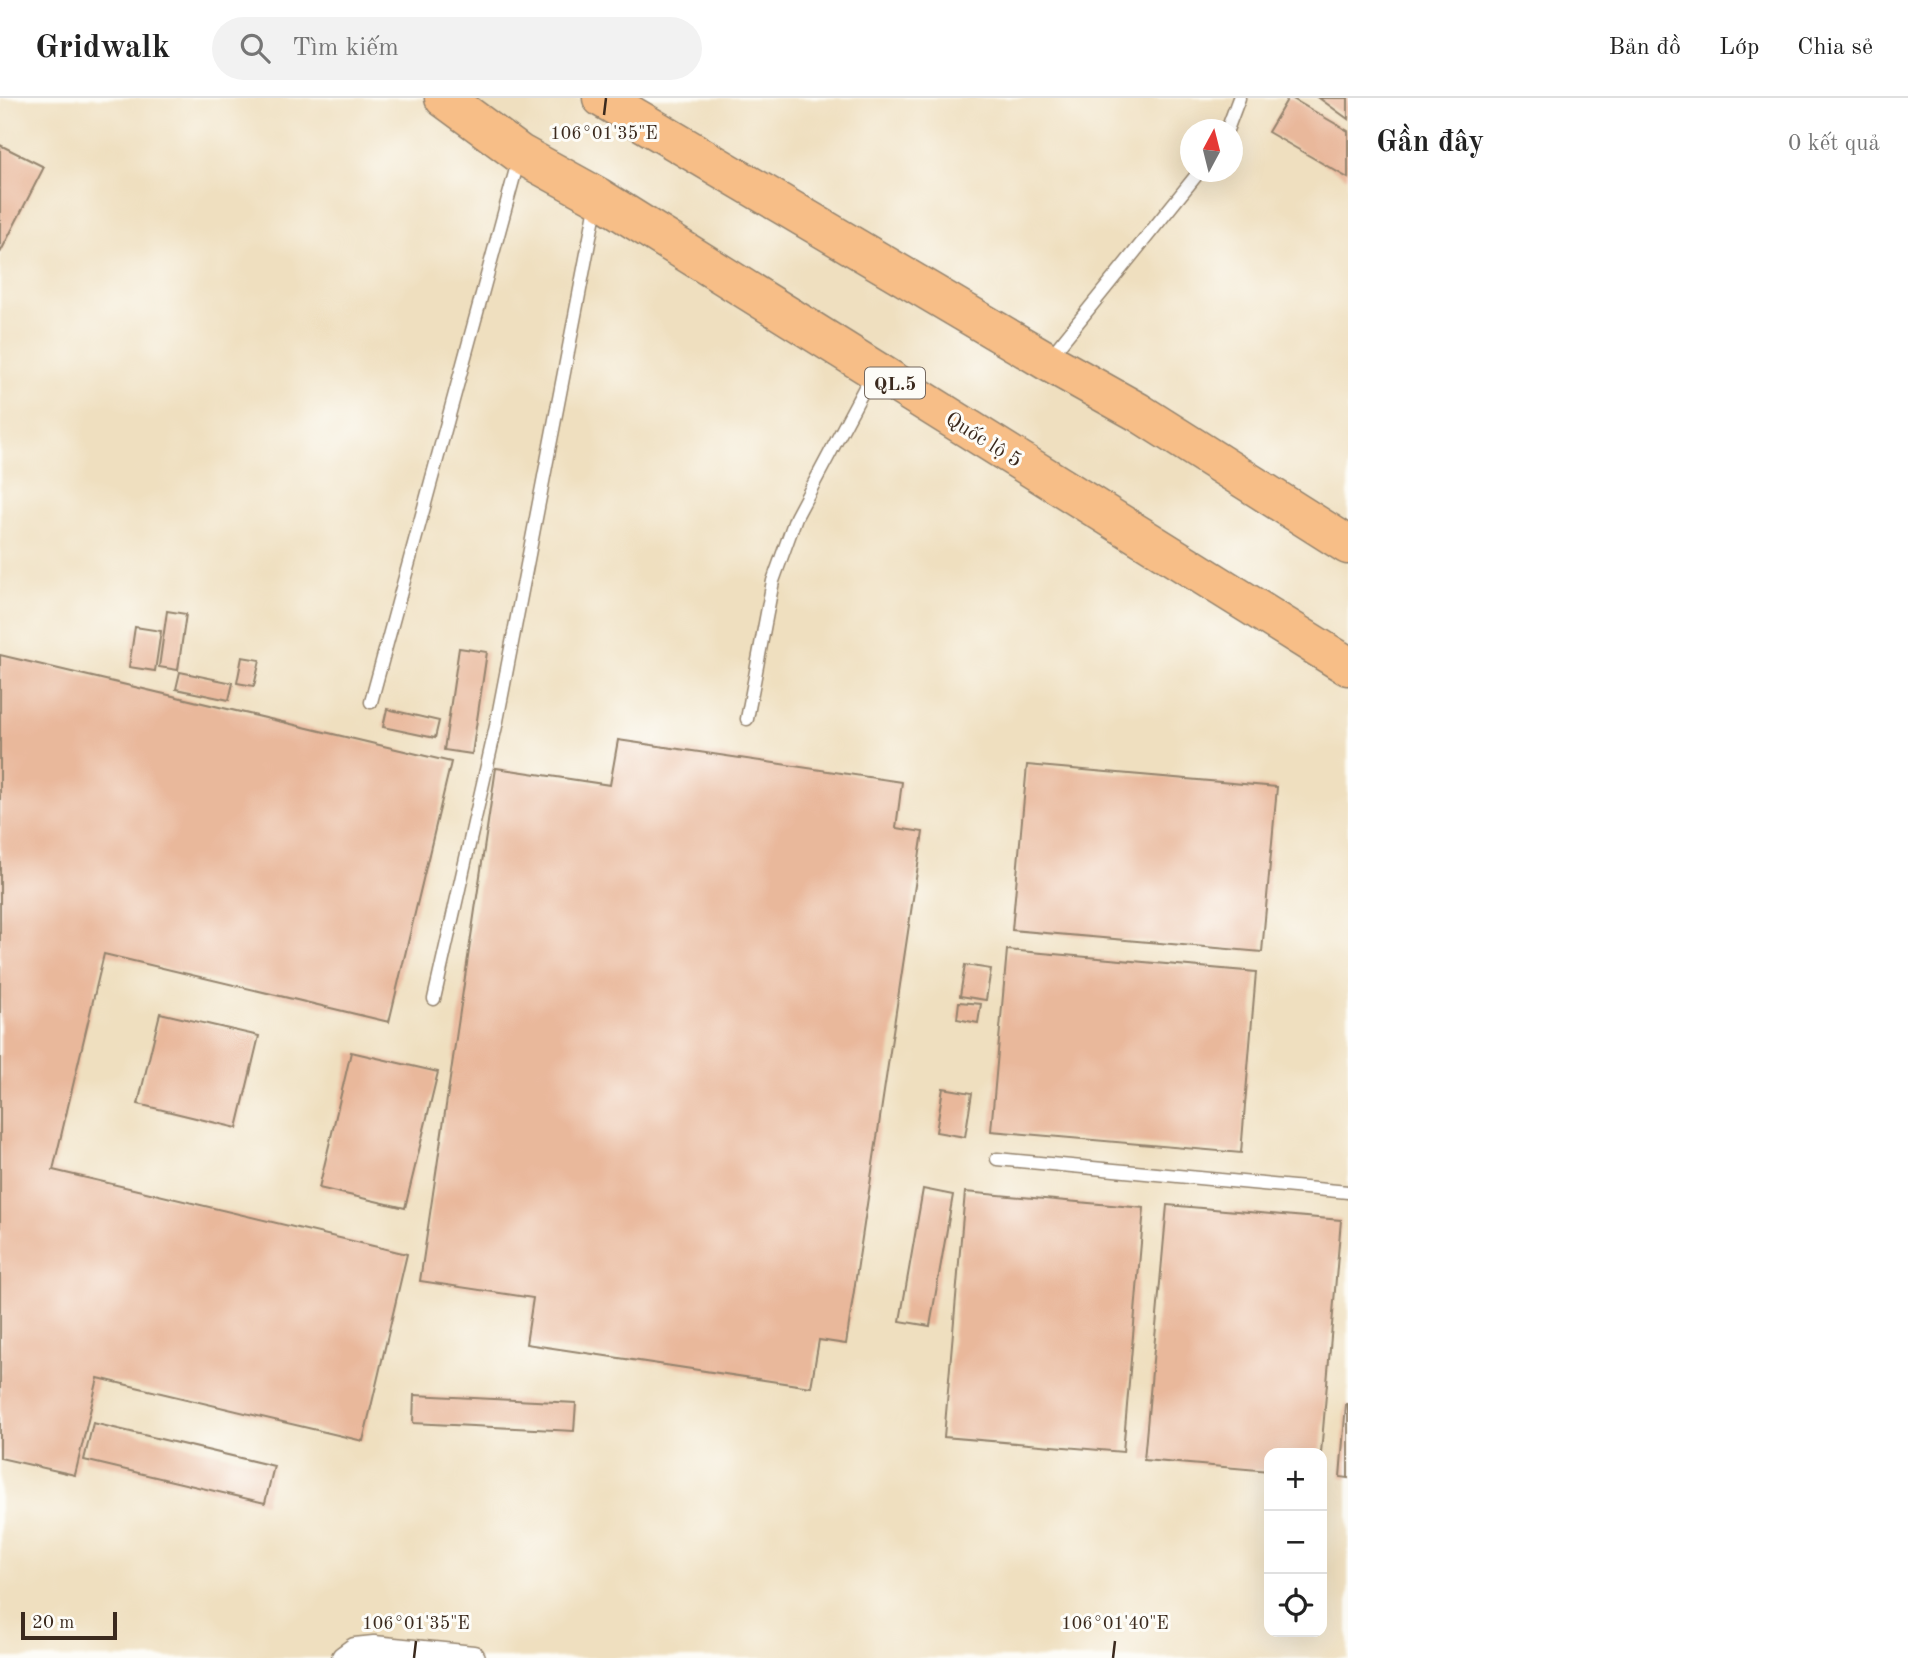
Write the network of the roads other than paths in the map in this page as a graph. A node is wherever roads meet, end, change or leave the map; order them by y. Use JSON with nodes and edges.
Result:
{"nodes":[{"id":1,"x":444,"y":98,"type":"edge"},
{"id":2,"x":602,"y":98,"type":"edge"},
{"id":3,"x":1239,"y":98,"type":"edge"},
{"id":4,"x":1231,"y":119,"type":"edge"},
{"id":5,"x":520,"y":154,"type":"junction"},
{"id":6,"x":1191,"y":182,"type":"edge"},
{"id":7,"x":598,"y":197,"type":"junction"},
{"id":8,"x":1047,"y":360,"type":"junction"},
{"id":9,"x":874,"y":370,"type":"junction"},
{"id":10,"x":1348,"y":545,"type":"edge"},
{"id":11,"x":1348,"y":666,"type":"edge"},
{"id":12,"x":371,"y":702,"type":"dead end"},
{"id":13,"x":747,"y":719,"type":"dead end"},
{"id":14,"x":434,"y":999,"type":"dead end"},
{"id":15,"x":997,"y":1159,"type":"dead end"},
{"id":16,"x":1348,"y":1192,"type":"edge"},
{"id":17,"x":344,"y":1658,"type":"edge"},
{"id":18,"x":473,"y":1658,"type":"edge"}],
"edges":[{"from":1,"to":5,"type":"highway","name":"Quốc lộ 5","number":"QL.5"},
{"from":2,"to":8,"type":"highway"},
{"from":3,"to":4,"type":"lane"},
{"from":5,"to":7,"type":"highway","name":"Quốc lộ 5","number":"QL.5"},
{"from":5,"to":12,"type":"lane"},
{"from":6,"to":8,"type":"lane"},
{"from":7,"to":9,"type":"highway","name":"Quốc lộ 5","number":"QL.5"},
{"from":7,"to":14,"type":"lane"},
{"from":8,"to":10,"type":"highway"},
{"from":9,"to":11,"type":"highway","name":"Quốc lộ 5","number":"QL.5"},
{"from":9,"to":13,"type":"lane"},
{"from":15,"to":16,"type":"lane"},
{"from":17,"to":18,"type":"street"}]}
